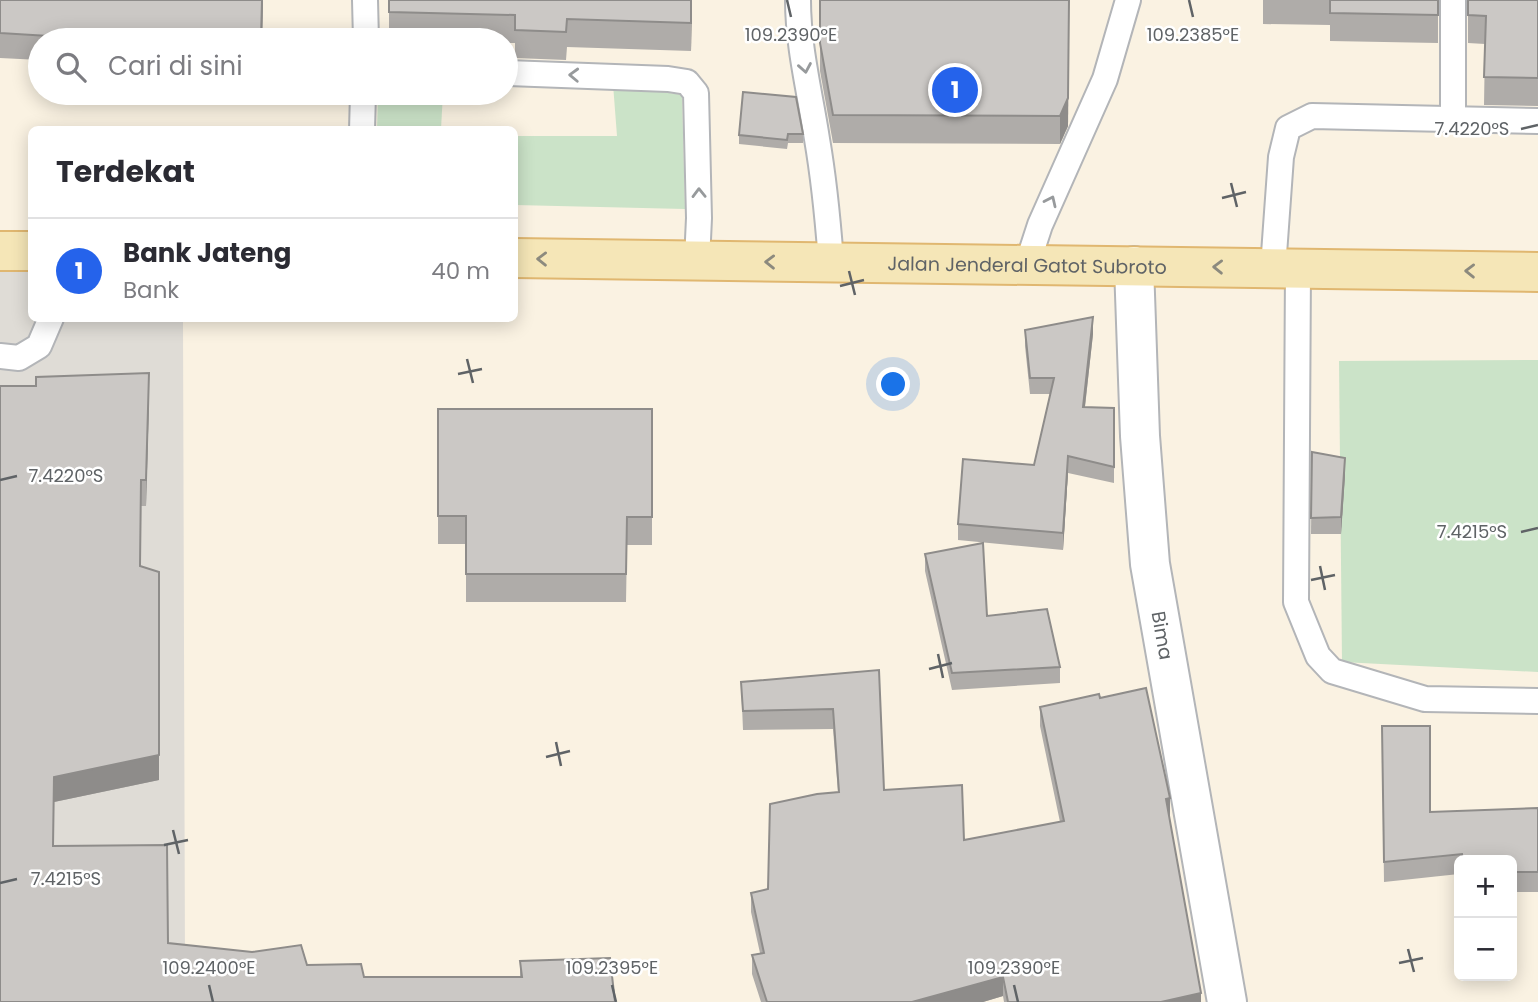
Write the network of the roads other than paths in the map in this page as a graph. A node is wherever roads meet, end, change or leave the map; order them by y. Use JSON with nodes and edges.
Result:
{"nodes":[{"id":1,"x":365,"y":0,"type":"edge"},
{"id":2,"x":798,"y":0,"type":"edge"},
{"id":3,"x":1128,"y":0,"type":"edge"},
{"id":4,"x":1453,"y":0,"type":"edge"},
{"id":5,"x":366,"y":28,"type":"edge"},
{"id":6,"x":518,"y":73,"type":"edge"},
{"id":7,"x":363,"y":105,"type":"edge"},
{"id":8,"x":1453,"y":118,"type":"junction"},
{"id":9,"x":1538,"y":121,"type":"edge"},
{"id":10,"x":362,"y":126,"type":"edge"},
{"id":11,"x":0,"y":251,"type":"edge"},
{"id":12,"x":28,"y":251,"type":"edge"},
{"id":13,"x":518,"y":258,"type":"edge"},
{"id":14,"x":697,"y":261,"type":"junction"},
{"id":15,"x":831,"y":262,"type":"junction"},
{"id":16,"x":1027,"y":265,"type":"junction"},
{"id":17,"x":1134,"y":266,"type":"junction"},
{"id":18,"x":1285,"y":268,"type":"junction"},
{"id":19,"x":1538,"y":271,"type":"edge"},
{"id":20,"x":49,"y":322,"type":"edge"},
{"id":21,"x":0,"y":356,"type":"edge"},
{"id":22,"x":1538,"y":701,"type":"edge"},
{"id":23,"x":1227,"y":1002,"type":"edge"}],
"edges":[{"from":1,"to":5,"type":"lane"},
{"from":2,"to":15,"type":"lane","one_way":true},
{"from":16,"to":3,"type":"lane","one_way":true},
{"from":4,"to":8,"type":"lane"},
{"from":14,"to":6,"type":"lane","one_way":true},
{"from":7,"to":10,"type":"lane"},
{"from":8,"to":9,"type":"lane"},
{"from":8,"to":18,"type":"lane"},
{"from":11,"to":12,"type":"main road"},
{"from":14,"to":13,"type":"main road","name":"Jalan Jenderal Gatot Subroto","one_way":true},
{"from":15,"to":14,"type":"main road","name":"Jalan Jenderal Gatot Subroto","one_way":true},
{"from":15,"to":16,"type":"main road","name":"Jalan Jenderal Gatot Subroto"},
{"from":16,"to":17,"type":"main road","name":"Jalan Jenderal Gatot Subroto"},
{"from":18,"to":17,"type":"main road","name":"Jalan Jenderal Gatot Subroto","one_way":true},
{"from":17,"to":23,"type":"street","name":"Bima"},
{"from":19,"to":18,"type":"main road","name":"Jalan Jenderal Gatot Subroto","one_way":true},
{"from":18,"to":22,"type":"lane"},
{"from":20,"to":21,"type":"lane"}]}
